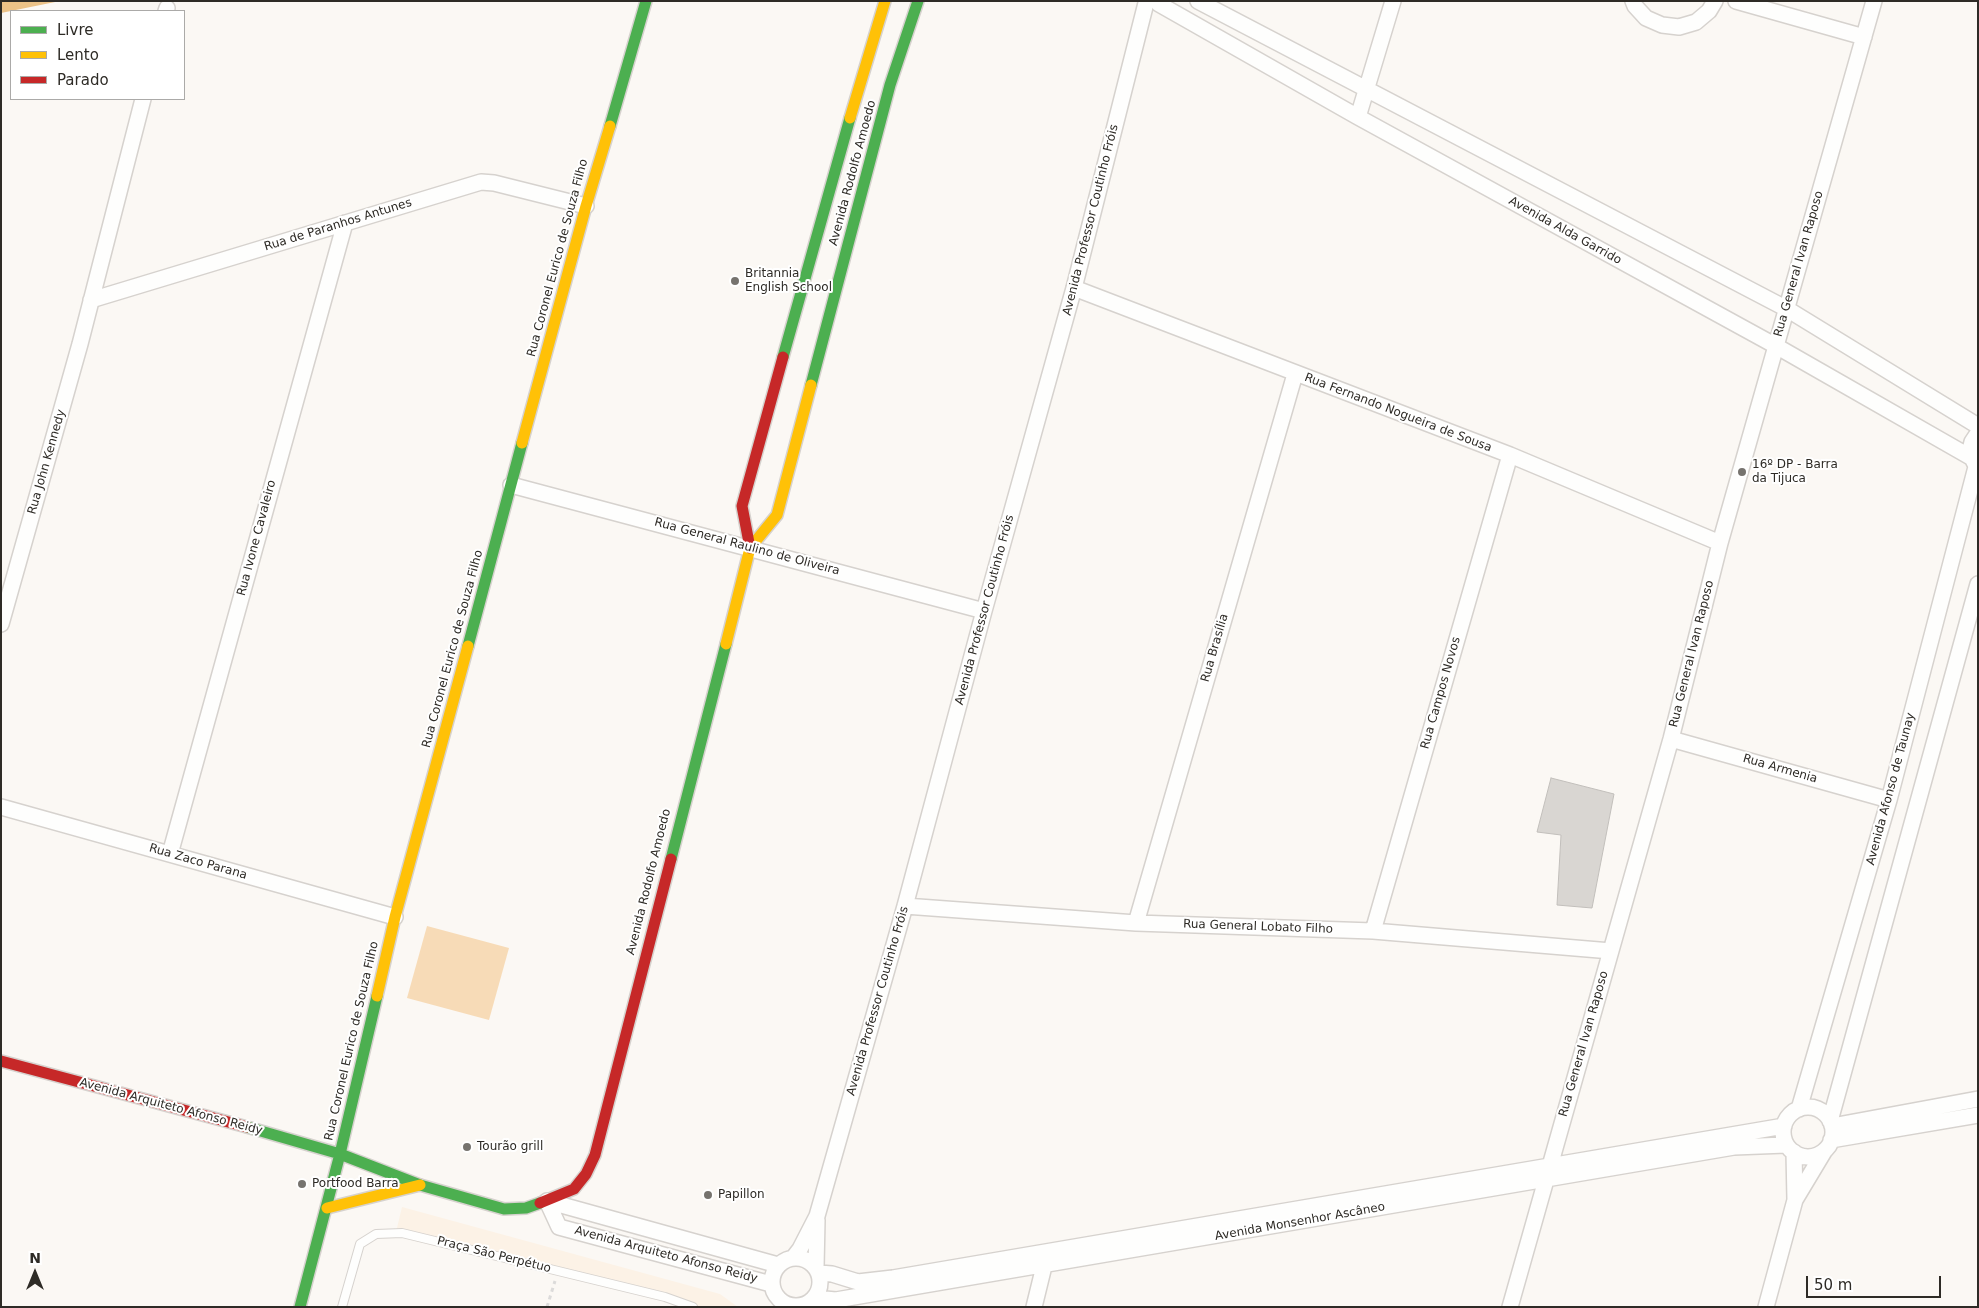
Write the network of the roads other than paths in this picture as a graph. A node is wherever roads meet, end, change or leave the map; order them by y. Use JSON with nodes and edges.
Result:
{"nodes":[{"id":1,"x":646,"y":1,"type":"edge"},
{"id":2,"x":885,"y":1,"type":"edge"},
{"id":3,"x":918,"y":1,"type":"edge"},
{"id":4,"x":1198,"y":1,"type":"edge"},
{"id":5,"x":1393,"y":1,"type":"edge"},
{"id":6,"x":1633,"y":1,"type":"edge"},
{"id":7,"x":1715,"y":1,"type":"edge"},
{"id":8,"x":1736,"y":1,"type":"edge"},
{"id":9,"x":1874,"y":1,"type":"edge"},
{"id":10,"x":1153,"y":2,"type":"edge"},
{"id":11,"x":1864,"y":37,"type":"junction"},
{"id":12,"x":860,"y":77,"type":"junction"},
{"id":13,"x":890,"y":86,"type":"junction"},
{"id":14,"x":1367,"y":88,"type":"junction"},
{"id":15,"x":143,"y":100,"type":"edge"},
{"id":16,"x":1358,"y":117,"type":"junction"},
{"id":17,"x":586,"y":206,"type":"junction"},
{"id":18,"x":345,"y":223,"type":"junction"},
{"id":19,"x":1074,"y":288,"type":"junction"},
{"id":20,"x":91,"y":300,"type":"junction"},
{"id":21,"x":1787,"y":309,"type":"junction"},
{"id":22,"x":1776,"y":346,"type":"junction"},
{"id":23,"x":1295,"y":374,"type":"junction"},
{"id":24,"x":1978,"y":426,"type":"edge"},
{"id":25,"x":1978,"y":433,"type":"edge"},
{"id":26,"x":1510,"y":456,"type":"junction"},
{"id":27,"x":1975,"y":464,"type":"edge"},
{"id":28,"x":511,"y":485,"type":"junction"},
{"id":29,"x":1720,"y":543,"type":"junction"},
{"id":30,"x":750,"y":548,"type":"junction"},
{"id":31,"x":1978,"y":584,"type":"edge"},
{"id":32,"x":984,"y":611,"type":"junction"},
{"id":33,"x":1,"y":624,"type":"edge"},
{"id":34,"x":1671,"y":739,"type":"junction"},
{"id":35,"x":1889,"y":800,"type":"junction"},
{"id":36,"x":1,"y":807,"type":"edge"},
{"id":37,"x":170,"y":854,"type":"junction"},
{"id":38,"x":905,"y":906,"type":"junction"},
{"id":39,"x":395,"y":917,"type":"junction"},
{"id":40,"x":1136,"y":923,"type":"junction"},
{"id":41,"x":1373,"y":931,"type":"junction"},
{"id":42,"x":1611,"y":951,"type":"junction"},
{"id":43,"x":1,"y":1061,"type":"edge"},
{"id":44,"x":1978,"y":1099,"type":"edge"},
{"id":45,"x":1799,"y":1109,"type":"junction"},
{"id":46,"x":1978,"y":1115,"type":"edge"},
{"id":47,"x":1784,"y":1126,"type":"junction"},
{"id":48,"x":1830,"y":1134,"type":"junction"},
{"id":49,"x":1790,"y":1148,"type":"junction"},
{"id":50,"x":340,"y":1154,"type":"junction"},
{"id":51,"x":1550,"y":1165,"type":"junction"},
{"id":52,"x":1545,"y":1180,"type":"junction"},
{"id":53,"x":420,"y":1185,"type":"junction"},
{"id":54,"x":1795,"y":1200,"type":"junction"},
{"id":55,"x":547,"y":1202,"type":"junction"},
{"id":56,"x":327,"y":1208,"type":"junction"},
{"id":57,"x":817,"y":1216,"type":"junction"},
{"id":58,"x":793,"y":1258,"type":"junction"},
{"id":59,"x":1046,"y":1259,"type":"junction"},
{"id":60,"x":778,"y":1265,"type":"junction"},
{"id":61,"x":817,"y":1271,"type":"junction"},
{"id":62,"x":771,"y":1284,"type":"junction"},
{"id":63,"x":805,"y":1303,"type":"edge"},
{"id":64,"x":300,"y":1307,"type":"edge"},
{"id":65,"x":342,"y":1307,"type":"edge"},
{"id":66,"x":693,"y":1307,"type":"edge"},
{"id":67,"x":1034,"y":1307,"type":"edge"},
{"id":68,"x":1510,"y":1307,"type":"edge"},
{"id":69,"x":1766,"y":1307,"type":"edge"}],
"edges":[{"from":1,"to":17,"type":"street","name":"Rua Coronel Eurico de Souza Filho"},
{"from":2,"to":12,"type":"street","name":"Avenida Rodolfo Amoedo"},
{"from":3,"to":13,"type":"street","name":"Avenida Rodolfo Amoedo"},
{"from":4,"to":14,"type":"street"},
{"from":5,"to":14,"type":"street"},
{"from":6,"to":7,"type":"street"},
{"from":8,"to":11,"type":"street"},
{"from":9,"to":11,"type":"street","name":"Rua General Ivan Raposo"},
{"from":10,"to":16,"type":"street","name":"Avenida Alda Garrido"},
{"from":10,"to":19,"type":"street","name":"Avenida Professor Coutinho Fróis"},
{"from":11,"to":21,"type":"street","name":"Rua General Ivan Raposo"},
{"from":12,"to":13,"type":"street"},
{"from":12,"to":30,"type":"street","name":"Avenida Rodolfo Amoedo"},
{"from":13,"to":30,"type":"street","name":"Avenida Rodolfo Amoedo"},
{"from":14,"to":16,"type":"street"},
{"from":14,"to":21,"type":"street"},
{"from":15,"to":20,"type":"street","name":"Rua John Kennedy"},
{"from":16,"to":22,"type":"street","name":"Avenida Alda Garrido"},
{"from":17,"to":18,"type":"street","name":"Rua de Paranhos Antunes"},
{"from":17,"to":28,"type":"street","name":"Rua Coronel Eurico de Souza Filho"},
{"from":18,"to":20,"type":"street","name":"Rua de Paranhos Antunes"},
{"from":18,"to":37,"type":"street","name":"Rua Ivone Cavaleiro"},
{"from":19,"to":23,"type":"street","name":"Rua Fernando Nogueira de Sousa"},
{"from":19,"to":32,"type":"street","name":"Avenida Professor Coutinho Fróis"},
{"from":20,"to":33,"type":"street","name":"Rua John Kennedy"},
{"from":21,"to":22,"type":"street","name":"Rua General Ivan Raposo"},
{"from":21,"to":24,"type":"street"},
{"from":22,"to":27,"type":"street","name":"Avenida Alda Garrido"},
{"from":22,"to":29,"type":"street","name":"Rua General Ivan Raposo"},
{"from":23,"to":26,"type":"street","name":"Rua Fernando Nogueira de Sousa"},
{"from":23,"to":40,"type":"street","name":"Rua Brasília"},
{"from":25,"to":27,"type":"street","name":"Avenida Afonso de Taunay"},
{"from":26,"to":29,"type":"street","name":"Rua Fernando Nogueira de Sousa"},
{"from":26,"to":41,"type":"street","name":"Rua Campos Novos"},
{"from":27,"to":35,"type":"street","name":"Avenida Afonso de Taunay"},
{"from":28,"to":30,"type":"street","name":"Rua General Raulino de Oliveira"},
{"from":28,"to":39,"type":"street","name":"Rua Coronel Eurico de Souza Filho"},
{"from":29,"to":34,"type":"street","name":"Rua General Ivan Raposo"},
{"from":30,"to":32,"type":"street","name":"Rua General Raulino de Oliveira"},
{"from":30,"to":55,"type":"street","name":"Avenida Rodolfo Amoedo"},
{"from":31,"to":48,"type":"street"},
{"from":32,"to":38,"type":"street","name":"Avenida Professor Coutinho Fróis"},
{"from":34,"to":35,"type":"street","name":"Rua Armenia"},
{"from":34,"to":42,"type":"street","name":"Rua General Ivan Raposo"},
{"from":35,"to":45,"type":"street","name":"Avenida Afonso de Taunay"},
{"from":36,"to":37,"type":"street","name":"Rua Zaco Parana"},
{"from":37,"to":39,"type":"street","name":"Rua Zaco Parana"},
{"from":38,"to":40,"type":"street","name":"Rua General Lobato Filho"},
{"from":38,"to":57,"type":"street","name":"Avenida Professor Coutinho Fróis"},
{"from":39,"to":50,"type":"street","name":"Rua Coronel Eurico de Souza Filho"},
{"from":40,"to":41,"type":"street","name":"Rua General Lobato Filho"},
{"from":41,"to":42,"type":"street","name":"Rua General Lobato Filho"},
{"from":42,"to":51,"type":"street","name":"Rua General Ivan Raposo"},
{"from":43,"to":50,"type":"street","name":"Avenida Arquiteto Afonso Reidy"},
{"from":44,"to":48,"type":"street"},
{"from":45,"to":47,"type":"street"},
{"from":45,"to":48,"type":"street"},
{"from":46,"to":48,"type":"street"},
{"from":47,"to":49,"type":"street"},
{"from":47,"to":51,"type":"street","name":"Avenida Monsenhor Ascâneo"},
{"from":48,"to":49,"type":"street"},
{"from":48,"to":54,"type":"street"},
{"from":49,"to":52,"type":"street","name":"Avenida Monsenhor Ascâneo"},
{"from":49,"to":54,"type":"street"},
{"from":50,"to":53,"type":"street"},
{"from":50,"to":56,"type":"street","name":"Rua Coronel Eurico de Souza Filho"},
{"from":51,"to":52,"type":"street","name":"Rua General Ivan Raposo"},
{"from":51,"to":59,"type":"street","name":"Avenida Monsenhor Ascâneo"},
{"from":52,"to":59,"type":"street","name":"Avenida Monsenhor Ascâneo"},
{"from":52,"to":68,"type":"street","name":"Rua General Ivan Raposo"},
{"from":53,"to":55,"type":"street","name":"Avenida Arquiteto Afonso Reidy"},
{"from":53,"to":56,"type":"street","name":"Avenida Arquiteto Afonso Reidy"},
{"from":54,"to":69,"type":"street"},
{"from":55,"to":60,"type":"street","name":"Avenida Arquiteto Afonso Reidy"},
{"from":55,"to":62,"type":"street","name":"Avenida Arquiteto Afonso Reidy"},
{"from":56,"to":64,"type":"street","name":"Rua Coronel Eurico de Souza Filho"},
{"from":57,"to":58,"type":"street","name":"Avenida Professor Coutinho Fróis"},
{"from":57,"to":61,"type":"street","name":"Avenida Professor Coutinho Fróis"},
{"from":58,"to":60,"type":"street"},
{"from":58,"to":61,"type":"street"},
{"from":59,"to":61,"type":"street","name":"Avenida Monsenhor Ascâneo"},
{"from":59,"to":63,"type":"street","name":"Avenida Monsenhor Ascâneo"},
{"from":59,"to":67,"type":"street"},
{"from":60,"to":62,"type":"street"},
{"from":61,"to":63,"type":"street"},
{"from":62,"to":63,"type":"street"},
{"from":65,"to":66,"type":"lane","name":"Praça São Perpétuo"}]}
